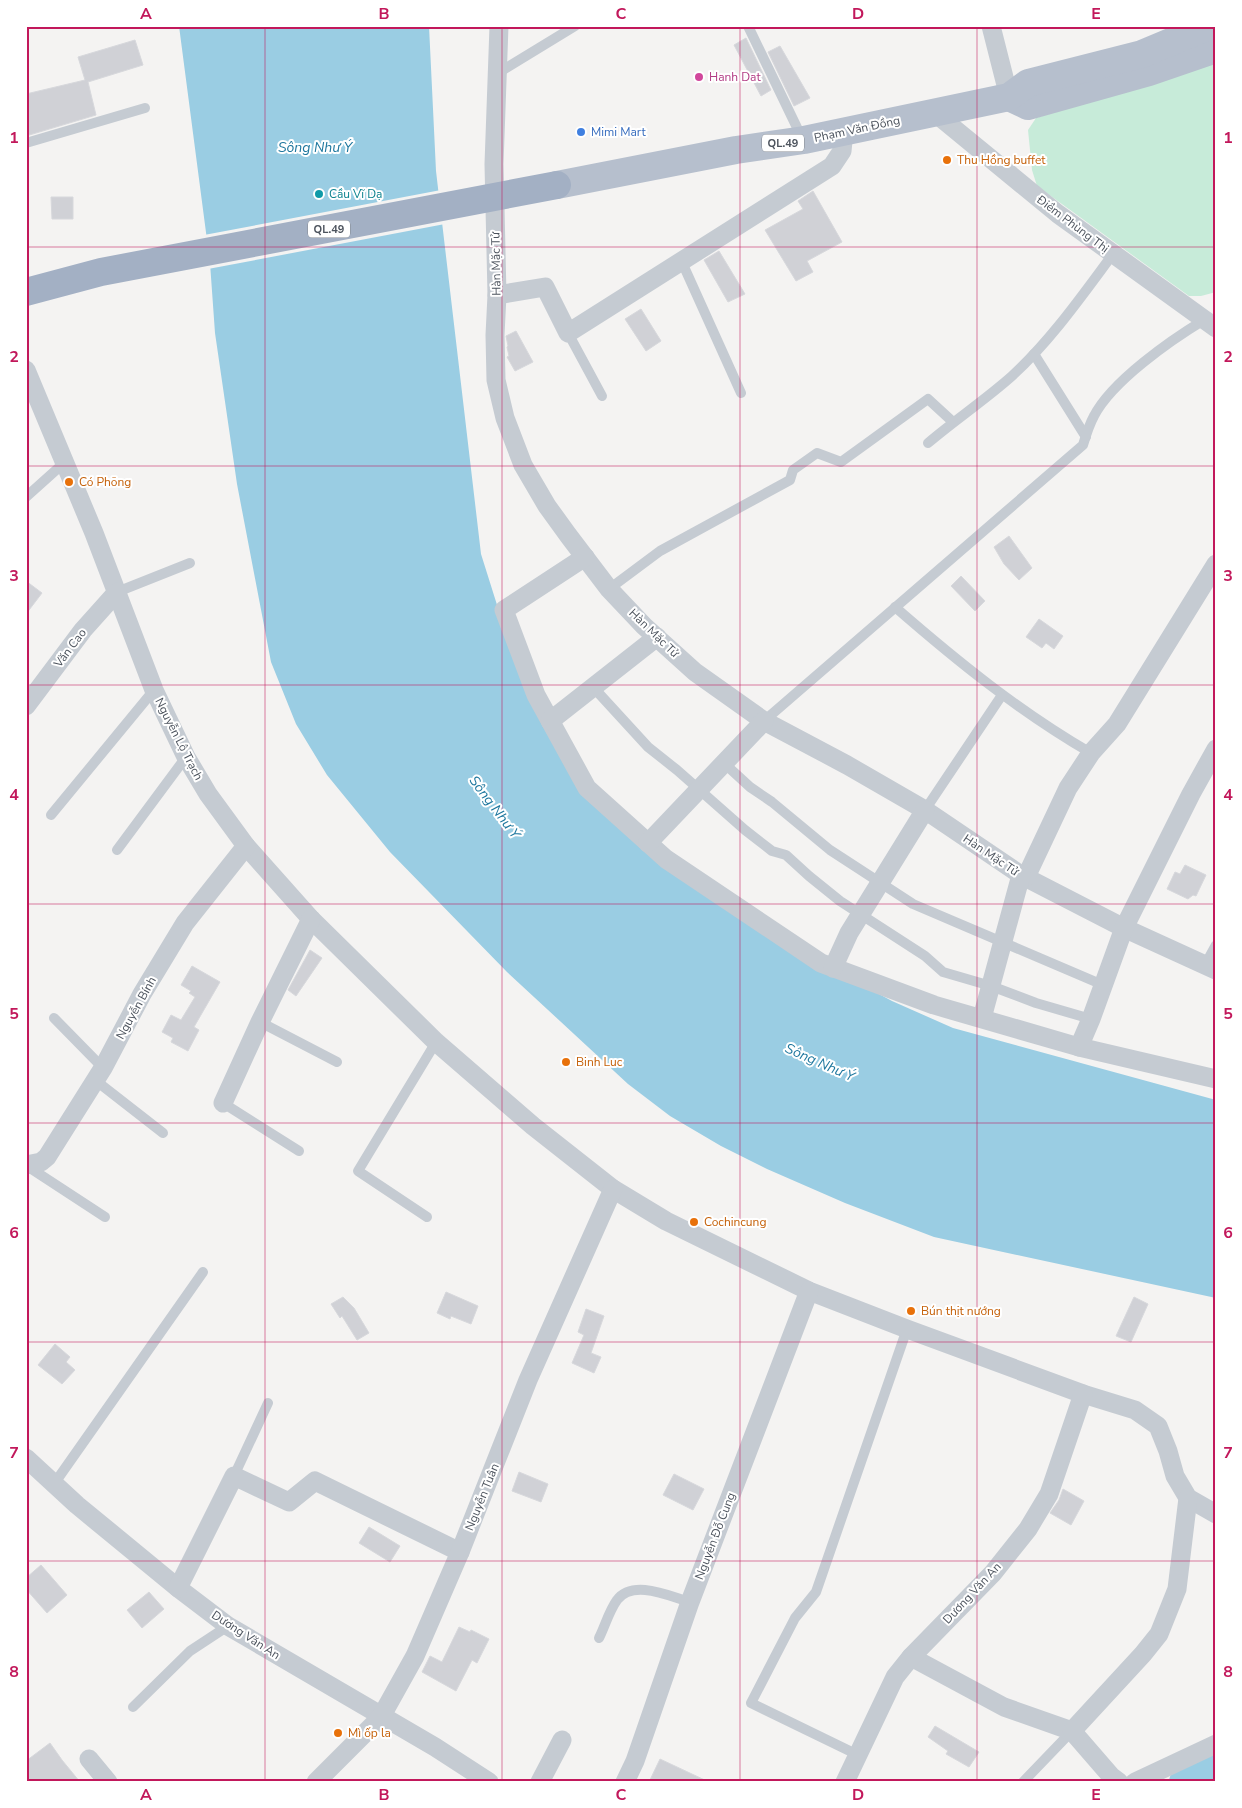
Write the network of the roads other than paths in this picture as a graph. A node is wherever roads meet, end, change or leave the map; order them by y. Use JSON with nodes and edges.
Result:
{"nodes":[{"id":1,"x":499,"y":26,"type":"edge"},
{"id":2,"x":574,"y":26,"type":"edge"},
{"id":3,"x":748,"y":26,"type":"edge"},
{"id":4,"x":991,"y":26,"type":"edge"},
{"id":5,"x":1208,"y":26,"type":"edge"},
{"id":6,"x":1216,"y":49,"type":"edge"},
{"id":7,"x":498,"y":73,"type":"junction"},
{"id":8,"x":1008,"y":97,"type":"junction"},
{"id":9,"x":145,"y":108,"type":"dead end"},
{"id":10,"x":935,"y":112,"type":"junction"},
{"id":11,"x":844,"y":131,"type":"junction"},
{"id":12,"x":804,"y":140,"type":"junction"},
{"id":13,"x":26,"y":144,"type":"edge"},
{"id":14,"x":557,"y":185,"type":"joint"},
{"id":15,"x":1113,"y":254,"type":"junction"},
{"id":16,"x":681,"y":260,"type":"junction"},
{"id":17,"x":26,"y":292,"type":"edge"},
{"id":18,"x":497,"y":295,"type":"junction"},
{"id":19,"x":1210,"y":324,"type":"edge"},
{"id":20,"x":568,"y":333,"type":"junction"},
{"id":21,"x":1034,"y":354,"type":"junction"},
{"id":22,"x":26,"y":370,"type":"edge"},
{"id":23,"x":742,"y":393,"type":"dead end"},
{"id":24,"x":602,"y":396,"type":"dead end"},
{"id":25,"x":954,"y":422,"type":"junction"},
{"id":26,"x":1086,"y":437,"type":"junction"},
{"id":27,"x":928,"y":443,"type":"dead end"},
{"id":28,"x":65,"y":462,"type":"junction"},
{"id":29,"x":26,"y":496,"type":"edge"},
{"id":30,"x":585,"y":557,"type":"junction"},
{"id":31,"x":190,"y":563,"type":"dead end"},
{"id":32,"x":1216,"y":564,"type":"edge"},
{"id":33,"x":609,"y":589,"type":"junction"},
{"id":34,"x":117,"y":592,"type":"junction"},
{"id":35,"x":895,"y":607,"type":"junction"},
{"id":36,"x":656,"y":637,"type":"junction"},
{"id":37,"x":593,"y":687,"type":"junction"},
{"id":38,"x":154,"y":690,"type":"junction"},
{"id":39,"x":1002,"y":695,"type":"junction"},
{"id":40,"x":26,"y":706,"type":"edge"},
{"id":41,"x":550,"y":721,"type":"junction"},
{"id":42,"x":764,"y":722,"type":"junction"},
{"id":43,"x":1216,"y":749,"type":"edge"},
{"id":44,"x":1091,"y":753,"type":"junction"},
{"id":45,"x":186,"y":757,"type":"junction"},
{"id":46,"x":725,"y":764,"type":"junction"},
{"id":47,"x":699,"y":791,"type":"junction"},
{"id":48,"x":925,"y":810,"type":"junction"},
{"id":49,"x":50,"y":815,"type":"dead end"},
{"id":50,"x":648,"y":843,"type":"junction"},
{"id":51,"x":246,"y":846,"type":"junction"},
{"id":52,"x":117,"y":850,"type":"dead end"},
{"id":53,"x":1024,"y":876,"type":"junction"},
{"id":54,"x":879,"y":884,"type":"junction"},
{"id":55,"x":860,"y":914,"type":"junction"},
{"id":56,"x":311,"y":919,"type":"junction"},
{"id":57,"x":1124,"y":928,"type":"junction"},
{"id":58,"x":1003,"y":942,"type":"junction"},
{"id":59,"x":1216,"y":945,"type":"edge"},
{"id":60,"x":833,"y":968,"type":"junction"},
{"id":61,"x":1210,"y":968,"type":"edge"},
{"id":62,"x":1103,"y":985,"type":"junction"},
{"id":63,"x":991,"y":986,"type":"junction"},
{"id":64,"x":54,"y":1018,"type":"dead end"},
{"id":65,"x":982,"y":1018,"type":"junction"},
{"id":66,"x":1091,"y":1019,"type":"junction"},
{"id":67,"x":260,"y":1022,"type":"junction"},
{"id":68,"x":436,"y":1042,"type":"junction"},
{"id":69,"x":1079,"y":1047,"type":"junction"},
{"id":70,"x":337,"y":1062,"type":"dead end"},
{"id":71,"x":99,"y":1074,"type":"junction"},
{"id":72,"x":1216,"y":1079,"type":"edge"},
{"id":73,"x":223,"y":1103,"type":"joint"},
{"id":74,"x":163,"y":1133,"type":"dead end"},
{"id":75,"x":299,"y":1151,"type":"dead end"},
{"id":76,"x":27,"y":1166,"type":"edge"},
{"id":77,"x":613,"y":1189,"type":"junction"},
{"id":78,"x":427,"y":1216,"type":"dead end"},
{"id":79,"x":105,"y":1217,"type":"dead end"},
{"id":80,"x":203,"y":1272,"type":"dead end"},
{"id":81,"x":808,"y":1291,"type":"junction"},
{"id":82,"x":907,"y":1330,"type":"junction"},
{"id":83,"x":1083,"y":1394,"type":"junction"},
{"id":84,"x":268,"y":1403,"type":"dead end"},
{"id":85,"x":26,"y":1458,"type":"edge"},
{"id":86,"x":234,"y":1476,"type":"junction"},
{"id":87,"x":54,"y":1484,"type":"junction"},
{"id":88,"x":1188,"y":1498,"type":"junction"},
{"id":89,"x":1216,"y":1514,"type":"edge"},
{"id":90,"x":460,"y":1552,"type":"junction"},
{"id":91,"x":178,"y":1588,"type":"junction"},
{"id":92,"x":690,"y":1602,"type":"junction"},
{"id":93,"x":228,"y":1626,"type":"junction"},
{"id":94,"x":599,"y":1638,"type":"dead end"},
{"id":95,"x":911,"y":1657,"type":"junction"},
{"id":96,"x":133,"y":1707,"type":"dead end"},
{"id":97,"x":381,"y":1717,"type":"junction"},
{"id":98,"x":1072,"y":1731,"type":"junction"},
{"id":99,"x":562,"y":1740,"type":"dead end"},
{"id":100,"x":1216,"y":1744,"type":"edge"},
{"id":101,"x":858,"y":1755,"type":"junction"},
{"id":102,"x":89,"y":1759,"type":"dead end"},
{"id":103,"x":108,"y":1782,"type":"edge"},
{"id":104,"x":316,"y":1782,"type":"edge"},
{"id":105,"x":489,"y":1782,"type":"edge"},
{"id":106,"x":540,"y":1782,"type":"edge"},
{"id":107,"x":625,"y":1782,"type":"edge"},
{"id":108,"x":845,"y":1782,"type":"edge"},
{"id":109,"x":1023,"y":1782,"type":"edge"},
{"id":110,"x":1119,"y":1782,"type":"edge"},
{"id":111,"x":1135,"y":1782,"type":"edge"}],
"edges":[{"from":1,"to":7,"type":"street","name":"Hàn Mặc Tử"},
{"from":2,"to":7,"type":"lane"},
{"from":3,"to":12,"type":"lane"},
{"from":4,"to":8,"type":"street"},
{"from":5,"to":8,"type":"main road","name":"Phạm Văn Đồng","number":"QL.49"},
{"from":6,"to":8,"type":"main road"},
{"from":7,"to":18,"type":"street","name":"Hàn Mặc Tử"},
{"from":8,"to":10,"type":"main road","name":"Phạm Văn Đồng","number":"QL.49"},
{"from":9,"to":13,"type":"lane"},
{"from":10,"to":11,"type":"main road","name":"Phạm Văn Đồng","number":"QL.49"},
{"from":10,"to":15,"type":"street","name":"Điềm Phùng Thị"},
{"from":11,"to":12,"type":"main road","name":"Phạm Văn Đồng","number":"QL.49"},
{"from":11,"to":16,"type":"street"},
{"from":12,"to":14,"type":"main road","name":"Phạm Văn Đồng","number":"QL.49"},
{"from":14,"to":17,"type":"highway","number":"QL.49"},
{"from":15,"to":19,"type":"street","name":"Điềm Phùng Thị"},
{"from":15,"to":21,"type":"lane"},
{"from":16,"to":20,"type":"street"},
{"from":16,"to":23,"type":"lane"},
{"from":18,"to":20,"type":"street"},
{"from":18,"to":30,"type":"street","name":"Hàn Mặc Tử"},
{"from":19,"to":26,"type":"lane"},
{"from":20,"to":24,"type":"lane"},
{"from":21,"to":25,"type":"lane"},
{"from":21,"to":26,"type":"lane"},
{"from":22,"to":28,"type":"street","name":"Nguyễn Lộ Trạch"},
{"from":25,"to":27,"type":"lane"},
{"from":25,"to":33,"type":"lane"},
{"from":26,"to":35,"type":"lane"},
{"from":28,"to":29,"type":"lane"},
{"from":28,"to":34,"type":"street","name":"Nguyễn Lộ Trạch"},
{"from":30,"to":33,"type":"street","name":"Hàn Mặc Tử"},
{"from":30,"to":41,"type":"street"},
{"from":31,"to":34,"type":"lane"},
{"from":32,"to":44,"type":"street"},
{"from":33,"to":36,"type":"street","name":"Hàn Mặc Tử"},
{"from":34,"to":38,"type":"street","name":"Nguyễn Lộ Trạch"},
{"from":34,"to":40,"type":"street","name":"Văn Cao"},
{"from":35,"to":39,"type":"lane"},
{"from":35,"to":42,"type":"lane"},
{"from":36,"to":37,"type":"street"},
{"from":36,"to":42,"type":"street","name":"Hàn Mặc Tử"},
{"from":37,"to":41,"type":"street"},
{"from":37,"to":47,"type":"lane"},
{"from":38,"to":45,"type":"street","name":"Nguyễn Lộ Trạch"},
{"from":38,"to":49,"type":"lane"},
{"from":39,"to":44,"type":"lane"},
{"from":39,"to":48,"type":"lane"},
{"from":41,"to":50,"type":"street"},
{"from":42,"to":46,"type":"street"},
{"from":42,"to":48,"type":"street","name":"Hàn Mặc Tử"},
{"from":43,"to":57,"type":"street"},
{"from":44,"to":53,"type":"street"},
{"from":45,"to":51,"type":"street","name":"Nguyễn Lộ Trạch"},
{"from":45,"to":52,"type":"lane"},
{"from":46,"to":47,"type":"street"},
{"from":46,"to":54,"type":"lane"},
{"from":47,"to":50,"type":"street"},
{"from":47,"to":55,"type":"lane"},
{"from":48,"to":53,"type":"street","name":"Hàn Mặc Tử"},
{"from":48,"to":54,"type":"street"},
{"from":50,"to":60,"type":"street"},
{"from":51,"to":56,"type":"street","name":"Nguyễn Lộ Trạch"},
{"from":51,"to":71,"type":"street","name":"Nguyễn Bính"},
{"from":53,"to":57,"type":"street","name":"Hàn Mặc Tử"},
{"from":53,"to":58,"type":"street"},
{"from":54,"to":55,"type":"street"},
{"from":54,"to":58,"type":"lane"},
{"from":55,"to":60,"type":"street"},
{"from":55,"to":63,"type":"lane"},
{"from":56,"to":67,"type":"street"},
{"from":56,"to":68,"type":"street","name":"Nguyễn Lộ Trạch"},
{"from":57,"to":61,"type":"street","name":"Hàn Mặc Tử"},
{"from":57,"to":62,"type":"street"},
{"from":58,"to":62,"type":"lane"},
{"from":58,"to":63,"type":"street"},
{"from":59,"to":61,"type":"lane"},
{"from":60,"to":65,"type":"street"},
{"from":62,"to":66,"type":"street"},
{"from":63,"to":65,"type":"street"},
{"from":63,"to":66,"type":"lane"},
{"from":64,"to":71,"type":"lane"},
{"from":65,"to":69,"type":"street"},
{"from":66,"to":69,"type":"street"},
{"from":67,"to":70,"type":"lane"},
{"from":67,"to":73,"type":"street"},
{"from":68,"to":77,"type":"street","name":"Nguyễn Lộ Trạch"},
{"from":68,"to":78,"type":"lane"},
{"from":69,"to":72,"type":"street"},
{"from":71,"to":74,"type":"lane"},
{"from":71,"to":76,"type":"street","name":"Nguyễn Bính"},
{"from":73,"to":75,"type":"lane"},
{"from":76,"to":79,"type":"lane"},
{"from":77,"to":81,"type":"street","name":"Nguyễn Lộ Trạch"},
{"from":77,"to":90,"type":"street","name":"Nguyễn Tuân"},
{"from":80,"to":87,"type":"lane"},
{"from":81,"to":82,"type":"street","name":"Nguyễn Lộ Trạch"},
{"from":81,"to":92,"type":"street","name":"Nguyễn Đỗ Cung"},
{"from":82,"to":83,"type":"street","name":"Nguyễn Lộ Trạch"},
{"from":82,"to":101,"type":"lane"},
{"from":83,"to":88,"type":"street","name":"Nguyễn Lộ Trạch"},
{"from":83,"to":95,"type":"street","name":"Dương Văn An"},
{"from":84,"to":86,"type":"lane"},
{"from":85,"to":87,"type":"street","name":"Dương Văn An"},
{"from":86,"to":90,"type":"street"},
{"from":86,"to":91,"type":"street"},
{"from":87,"to":91,"type":"street","name":"Dương Văn An"},
{"from":88,"to":89,"type":"street"},
{"from":88,"to":98,"type":"street"},
{"from":90,"to":97,"type":"street","name":"Nguyễn Tuân"},
{"from":91,"to":93,"type":"street","name":"Dương Văn An"},
{"from":92,"to":94,"type":"lane"},
{"from":92,"to":107,"type":"street","name":"Nguyễn Đỗ Cung"},
{"from":93,"to":96,"type":"lane"},
{"from":93,"to":97,"type":"street","name":"Dương Văn An"},
{"from":95,"to":98,"type":"street"},
{"from":95,"to":101,"type":"street","name":"Dương Văn An"},
{"from":97,"to":104,"type":"street","name":"Nguyễn Tuân"},
{"from":97,"to":105,"type":"street","name":"Dương Văn An"},
{"from":98,"to":109,"type":"lane"},
{"from":98,"to":110,"type":"street"},
{"from":99,"to":106,"type":"street"},
{"from":100,"to":111,"type":"street"},
{"from":101,"to":108,"type":"street","name":"Dương Văn An"},
{"from":102,"to":103,"type":"street"}]}
